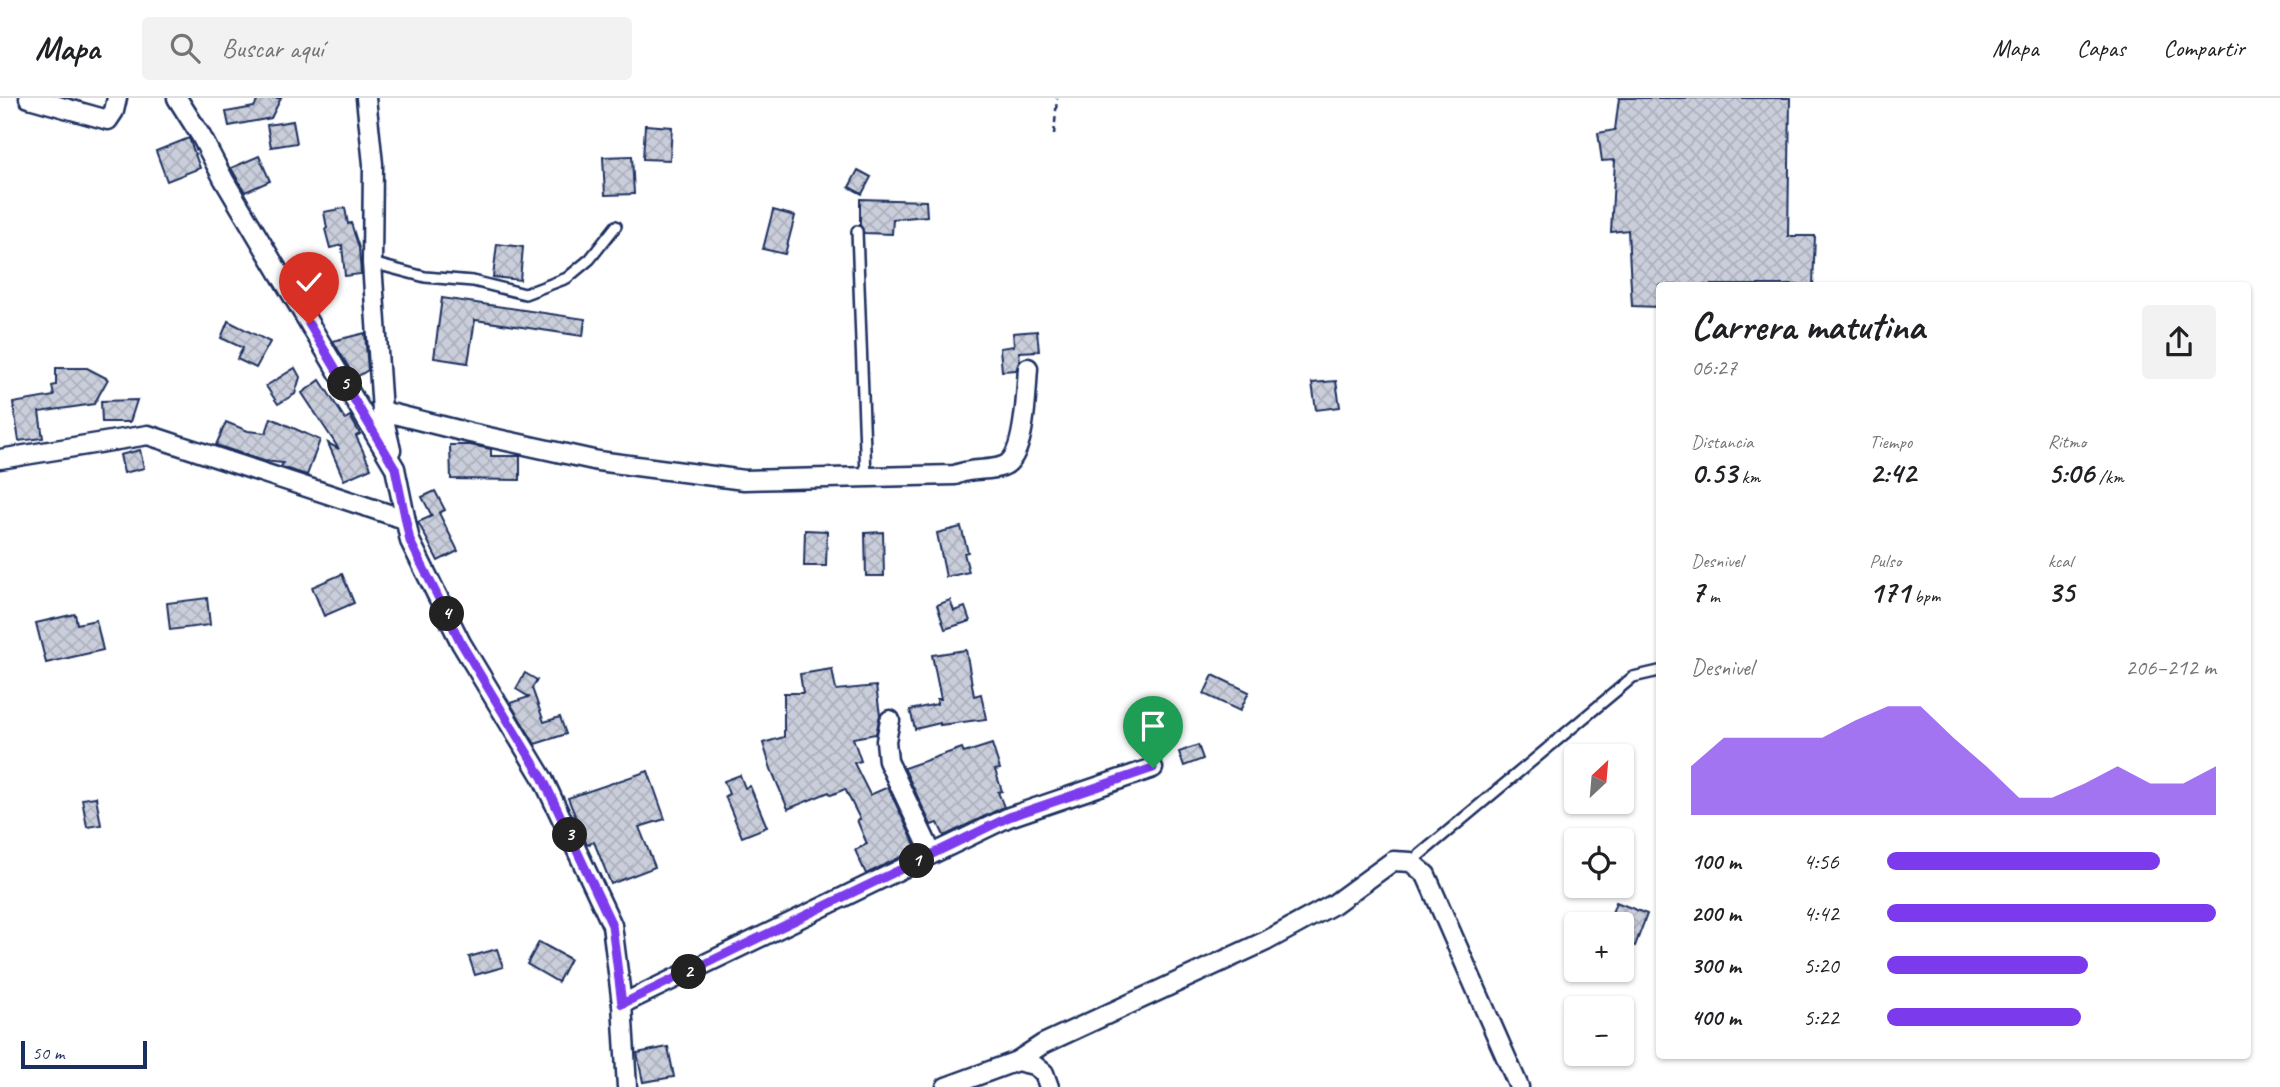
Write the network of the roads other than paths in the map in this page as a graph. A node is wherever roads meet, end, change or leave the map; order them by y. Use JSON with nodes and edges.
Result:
{"nodes":[{"id":1,"x":29,"y":98,"type":"edge"},
{"id":2,"x":117,"y":98,"type":"edge"},
{"id":3,"x":177,"y":98,"type":"edge"},
{"id":4,"x":366,"y":98,"type":"edge"},
{"id":5,"x":616,"y":226,"type":"dead end"},
{"id":6,"x":858,"y":231,"type":"dead end"},
{"id":7,"x":372,"y":262,"type":"junction"},
{"id":8,"x":1028,"y":368,"type":"dead end"},
{"id":9,"x":382,"y":411,"type":"junction"},
{"id":10,"x":0,"y":459,"type":"edge"},
{"id":11,"x":395,"y":468,"type":"junction"},
{"id":12,"x":866,"y":477,"type":"junction"},
{"id":13,"x":404,"y":519,"type":"junction"},
{"id":14,"x":1656,"y":672,"type":"edge"},
{"id":15,"x":890,"y":720,"type":"dead end"},
{"id":16,"x":1153,"y":768,"type":"dead end"},
{"id":17,"x":932,"y":854,"type":"junction"},
{"id":18,"x":1411,"y":862,"type":"junction"},
{"id":19,"x":622,"y":1004,"type":"junction"},
{"id":20,"x":1017,"y":1061,"type":"junction"},
{"id":21,"x":627,"y":1087,"type":"edge"},
{"id":22,"x":946,"y":1087,"type":"edge"},
{"id":23,"x":1049,"y":1087,"type":"edge"},
{"id":24,"x":1519,"y":1087,"type":"edge"}],
"edges":[{"from":1,"to":2,"type":"street"},
{"from":3,"to":11,"type":"street"},
{"from":4,"to":7,"type":"street"},
{"from":5,"to":7,"type":"lane"},
{"from":6,"to":12,"type":"lane"},
{"from":7,"to":9,"type":"street"},
{"from":8,"to":12,"type":"street"},
{"from":9,"to":11,"type":"street"},
{"from":9,"to":12,"type":"street"},
{"from":10,"to":13,"type":"street"},
{"from":11,"to":13,"type":"street"},
{"from":13,"to":19,"type":"street"},
{"from":14,"to":18,"type":"lane"},
{"from":15,"to":17,"type":"street"},
{"from":16,"to":17,"type":"street"},
{"from":17,"to":19,"type":"street"},
{"from":18,"to":20,"type":"street"},
{"from":18,"to":24,"type":"street"},
{"from":19,"to":21,"type":"street"},
{"from":20,"to":22,"type":"street"},
{"from":20,"to":23,"type":"street"}]}
